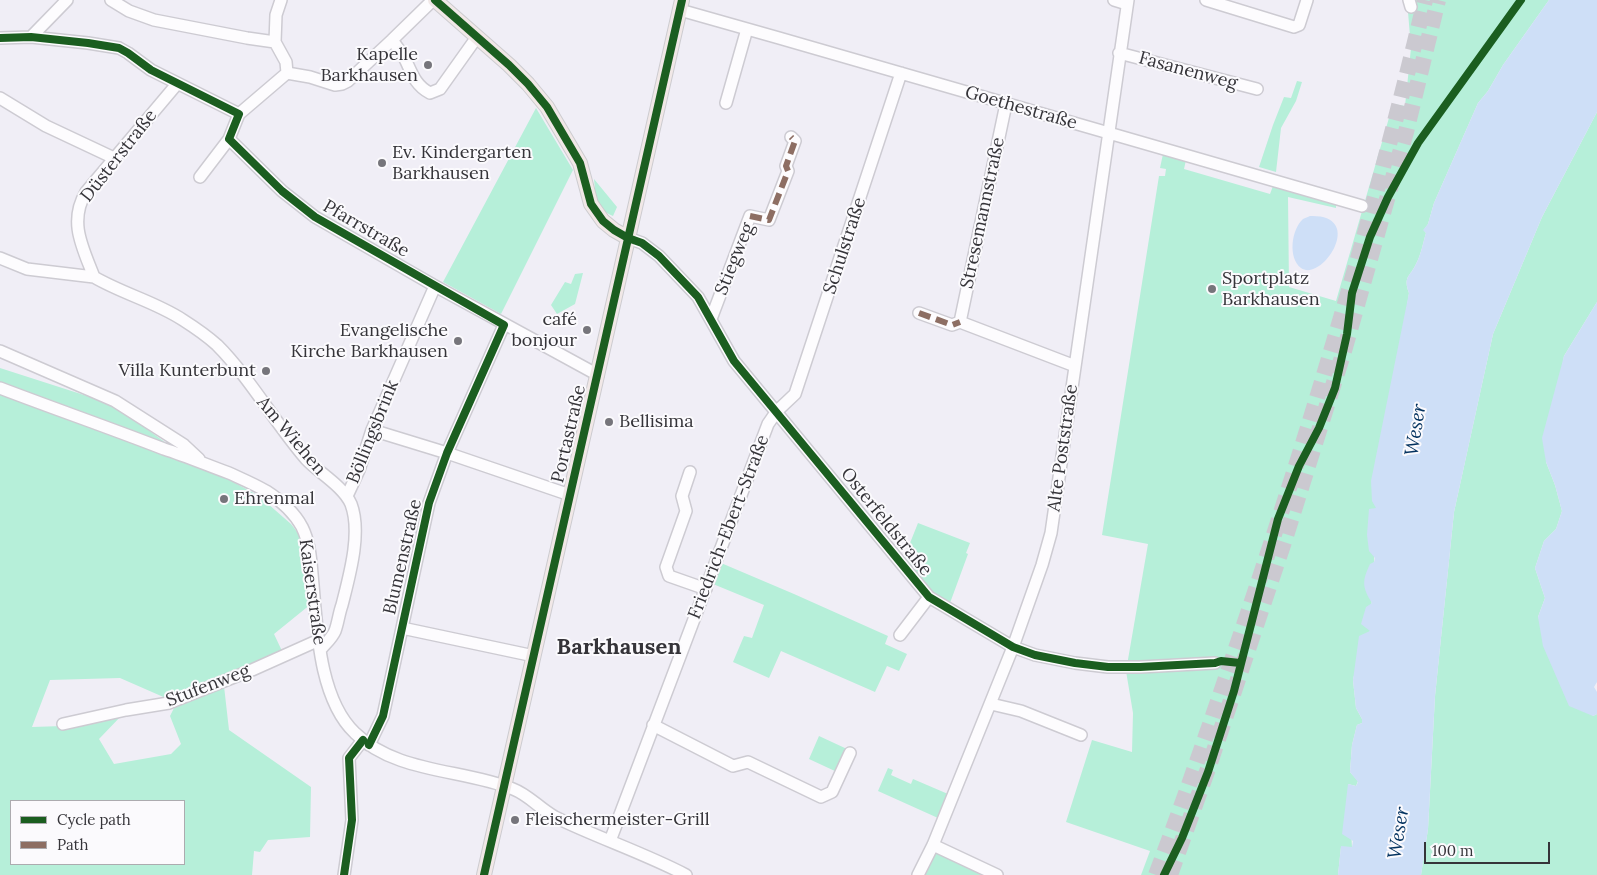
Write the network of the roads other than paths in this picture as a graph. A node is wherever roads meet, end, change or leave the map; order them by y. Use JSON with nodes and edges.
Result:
{"nodes":[{"id":1,"x":67,"y":0,"type":"edge"},
{"id":2,"x":112,"y":0,"type":"edge"},
{"id":3,"x":281,"y":0,"type":"edge"},
{"id":4,"x":434,"y":0,"type":"edge"},
{"id":5,"x":1114,"y":0,"type":"edge"},
{"id":6,"x":1206,"y":0,"type":"edge"},
{"id":7,"x":1307,"y":0,"type":"edge"},
{"id":8,"x":1128,"y":2,"type":"edge"},
{"id":9,"x":1220,"y":2,"type":"edge"},
{"id":10,"x":681,"y":5,"type":"edge"},
{"id":11,"x":748,"y":29,"type":"junction"},
{"id":12,"x":31,"y":37,"type":"junction"},
{"id":13,"x":477,"y":37,"type":"junction"},
{"id":14,"x":0,"y":38,"type":"edge"},
{"id":15,"x":392,"y":40,"type":"junction"},
{"id":16,"x":275,"y":42,"type":"junction"},
{"id":17,"x":1119,"y":53,"type":"junction"},
{"id":18,"x":287,"y":73,"type":"junction"},
{"id":19,"x":901,"y":74,"type":"junction"},
{"id":20,"x":177,"y":84,"type":"junction"},
{"id":21,"x":1257,"y":89,"type":"dead end"},
{"id":22,"x":0,"y":98,"type":"edge"},
{"id":23,"x":726,"y":103,"type":"dead end"},
{"id":24,"x":1006,"y":104,"type":"junction"},
{"id":25,"x":239,"y":114,"type":"junction"},
{"id":26,"x":1108,"y":133,"type":"junction"},
{"id":27,"x":791,"y":137,"type":"dead end"},
{"id":28,"x":229,"y":140,"type":"junction"},
{"id":29,"x":114,"y":158,"type":"junction"},
{"id":30,"x":200,"y":177,"type":"dead end"},
{"id":31,"x":1362,"y":206,"type":"dead end"},
{"id":32,"x":628,"y":238,"type":"junction"},
{"id":33,"x":2,"y":260,"type":"edge"},
{"id":34,"x":94,"y":277,"type":"junction"},
{"id":35,"x":435,"y":286,"type":"junction"},
{"id":36,"x":919,"y":313,"type":"dead end"},
{"id":37,"x":711,"y":319,"type":"junction"},
{"id":38,"x":960,"y":322,"type":"junction"},
{"id":39,"x":504,"y":324,"type":"junction"},
{"id":40,"x":0,"y":351,"type":"edge"},
{"id":41,"x":1075,"y":366,"type":"junction"},
{"id":42,"x":598,"y":375,"type":"junction"},
{"id":43,"x":0,"y":388,"type":"edge"},
{"id":44,"x":777,"y":411,"type":"junction"},
{"id":45,"x":372,"y":430,"type":"junction"},
{"id":46,"x":447,"y":453,"type":"junction"},
{"id":47,"x":204,"y":463,"type":"junction"},
{"id":48,"x":690,"y":472,"type":"dead end"},
{"id":49,"x":570,"y":495,"type":"junction"},
{"id":50,"x":347,"y":496,"type":"junction"},
{"id":51,"x":706,"y":589,"type":"junction"},
{"id":52,"x":929,"y":597,"type":"junction"},
{"id":53,"x":402,"y":628,"type":"junction"},
{"id":54,"x":900,"y":635,"type":"dead end"},
{"id":55,"x":320,"y":644,"type":"junction"},
{"id":56,"x":1014,"y":646,"type":"junction"},
{"id":57,"x":534,"y":656,"type":"junction"},
{"id":58,"x":1215,"y":663,"type":"dead end"},
{"id":59,"x":991,"y":704,"type":"junction"},
{"id":60,"x":63,"y":724,"type":"dead end"},
{"id":61,"x":654,"y":725,"type":"junction"},
{"id":62,"x":1081,"y":735,"type":"dead end"},
{"id":63,"x":366,"y":743,"type":"junction"},
{"id":64,"x":850,"y":753,"type":"dead end"},
{"id":65,"x":505,"y":786,"type":"junction"},
{"id":66,"x":610,"y":841,"type":"junction"},
{"id":67,"x":933,"y":845,"type":"junction"},
{"id":68,"x":344,"y":875,"type":"edge"},
{"id":69,"x":484,"y":875,"type":"edge"},
{"id":70,"x":686,"y":875,"type":"edge"},
{"id":71,"x":918,"y":875,"type":"edge"},
{"id":72,"x":997,"y":875,"type":"edge"}],
"edges":[{"from":1,"to":12,"type":"street"},
{"from":2,"to":16,"type":"street"},
{"from":3,"to":16,"type":"street"},
{"from":4,"to":13,"type":"main road"},
{"from":4,"to":15,"type":"street"},
{"from":5,"to":8,"type":"street"},
{"from":6,"to":9,"type":"street"},
{"from":7,"to":9,"type":"street"},
{"from":8,"to":17,"type":"street","name":"Alte Poststraße"},
{"from":10,"to":11,"type":"street","name":"Goethestraße"},
{"from":10,"to":32,"type":"main road","name":"Portastraße"},
{"from":11,"to":19,"type":"street","name":"Goethestraße"},
{"from":11,"to":23,"type":"street"},
{"from":12,"to":14,"type":"street"},
{"from":12,"to":20,"type":"street"},
{"from":13,"to":15,"type":"street"},
{"from":13,"to":32,"type":"main road"},
{"from":15,"to":18,"type":"street"},
{"from":16,"to":18,"type":"street"},
{"from":17,"to":21,"type":"street","name":"Fasanenweg"},
{"from":17,"to":26,"type":"street","name":"Alte Poststraße"},
{"from":18,"to":25,"type":"street"},
{"from":19,"to":24,"type":"street","name":"Goethestraße"},
{"from":19,"to":44,"type":"street","name":"Schulstraße"},
{"from":20,"to":25,"type":"street"},
{"from":20,"to":29,"type":"street","name":"Düsterstraße"},
{"from":22,"to":29,"type":"street"},
{"from":24,"to":26,"type":"street","name":"Goethestraße"},
{"from":24,"to":38,"type":"street","name":"Stresemannstraße"},
{"from":25,"to":28,"type":"street"},
{"from":26,"to":31,"type":"street","name":"Goethestraße"},
{"from":26,"to":41,"type":"street","name":"Alte Poststraße"},
{"from":27,"to":37,"type":"street","name":"Stiegweg"},
{"from":28,"to":30,"type":"street"},
{"from":28,"to":35,"type":"street","name":"Pfarrstraße"},
{"from":29,"to":34,"type":"street","name":"Düsterstraße"},
{"from":32,"to":37,"type":"street","name":"Osterfeldstraße"},
{"from":32,"to":42,"type":"main road","name":"Portastraße"},
{"from":33,"to":34,"type":"street"},
{"from":34,"to":50,"type":"street","name":"Am Wiehen"},
{"from":35,"to":39,"type":"street","name":"Pfarrstraße"},
{"from":35,"to":45,"type":"street","name":"Böllingsbrink"},
{"from":36,"to":38,"type":"street"},
{"from":37,"to":44,"type":"street","name":"Osterfeldstraße"},
{"from":38,"to":41,"type":"street"},
{"from":39,"to":42,"type":"street","name":"Pfarrstraße"},
{"from":39,"to":46,"type":"street","name":"Blumenstraße"},
{"from":40,"to":47,"type":"street"},
{"from":41,"to":56,"type":"street","name":"Alte Poststraße"},
{"from":42,"to":49,"type":"main road","name":"Portastraße"},
{"from":43,"to":47,"type":"street","name":"Kaiserstraße"},
{"from":44,"to":51,"type":"street","name":"Friedrich-Ebert-Straße"},
{"from":44,"to":52,"type":"street","name":"Osterfeldstraße"},
{"from":45,"to":46,"type":"street"},
{"from":45,"to":50,"type":"street","name":"Böllingsbrink"},
{"from":46,"to":49,"type":"street"},
{"from":46,"to":53,"type":"street","name":"Blumenstraße"},
{"from":47,"to":55,"type":"street","name":"Kaiserstraße"},
{"from":48,"to":51,"type":"street"},
{"from":49,"to":57,"type":"main road","name":"Portastraße"},
{"from":50,"to":55,"type":"street"},
{"from":51,"to":61,"type":"street","name":"Friedrich-Ebert-Straße"},
{"from":52,"to":54,"type":"street"},
{"from":52,"to":56,"type":"street","name":"Osterfeldstraße"},
{"from":53,"to":57,"type":"street"},
{"from":53,"to":63,"type":"street","name":"Blumenstraße"},
{"from":55,"to":60,"type":"street","name":"Stufenweg"},
{"from":55,"to":63,"type":"street","name":"Kaiserstraße"},
{"from":56,"to":58,"type":"street","name":"Osterfeldstraße"},
{"from":56,"to":59,"type":"street","name":"Alte Poststraße"},
{"from":57,"to":65,"type":"main road","name":"Portastraße"},
{"from":59,"to":62,"type":"street"},
{"from":59,"to":67,"type":"street","name":"Alte Poststraße"},
{"from":61,"to":64,"type":"street"},
{"from":61,"to":66,"type":"street","name":"Friedrich-Ebert-Straße"},
{"from":63,"to":65,"type":"street","name":"Kaiserstraße"},
{"from":63,"to":68,"type":"street","name":"Blumenstraße"},
{"from":65,"to":66,"type":"street","name":"Kaiserstraße"},
{"from":65,"to":69,"type":"main road","name":"Portastraße"},
{"from":66,"to":70,"type":"street","name":"Kaiserstraße"},
{"from":67,"to":71,"type":"street","name":"Alte Poststraße"},
{"from":67,"to":72,"type":"street"}]}
